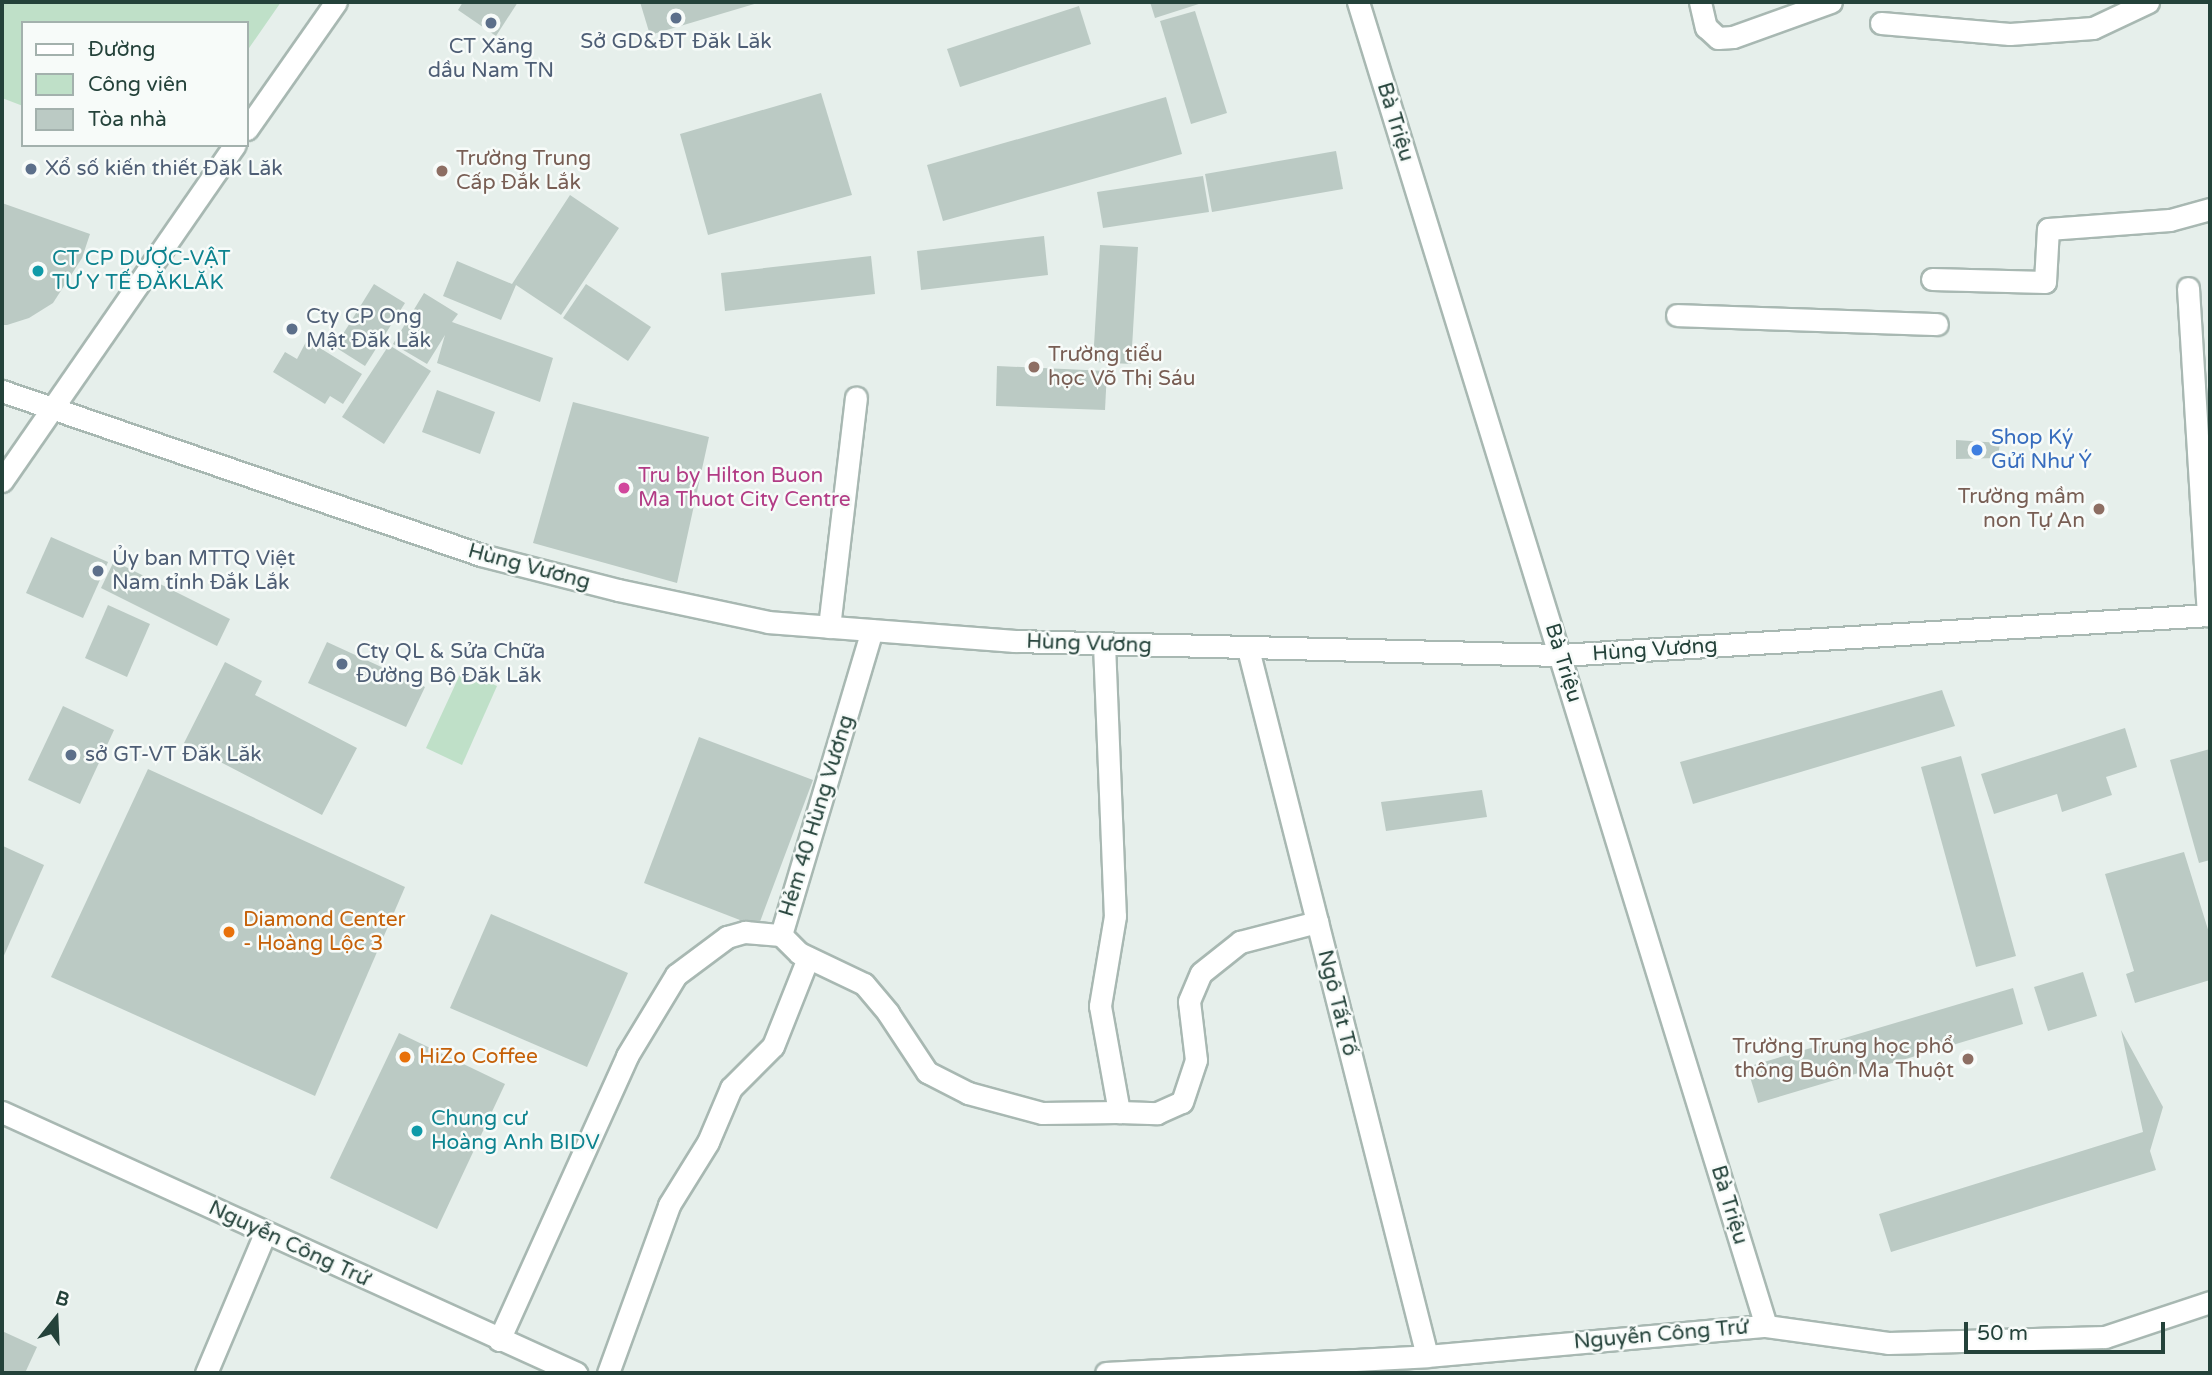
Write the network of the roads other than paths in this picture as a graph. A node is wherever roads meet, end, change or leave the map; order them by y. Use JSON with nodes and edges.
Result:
{"nodes":[{"id":1,"x":336,"y":2,"type":"edge"},
{"id":2,"x":1357,"y":2,"type":"edge"},
{"id":3,"x":1700,"y":2,"type":"edge"},
{"id":4,"x":1831,"y":2,"type":"edge"},
{"id":5,"x":2148,"y":2,"type":"edge"},
{"id":6,"x":1881,"y":23,"type":"dead end"},
{"id":7,"x":248,"y":128,"type":"edge"},
{"id":8,"x":234,"y":147,"type":"edge"},
{"id":9,"x":2210,"y":209,"type":"edge"},
{"id":10,"x":1932,"y":279,"type":"dead end"},
{"id":11,"x":2189,"y":288,"type":"dead end"},
{"id":12,"x":1677,"y":315,"type":"dead end"},
{"id":13,"x":1937,"y":324,"type":"dead end"},
{"id":14,"x":2,"y":391,"type":"edge"},
{"id":15,"x":856,"y":398,"type":"dead end"},
{"id":16,"x":50,"y":408,"type":"junction"},
{"id":17,"x":2,"y":481,"type":"edge"},
{"id":18,"x":2209,"y":615,"type":"edge"},
{"id":19,"x":829,"y":627,"type":"junction"},
{"id":20,"x":872,"y":630,"type":"junction"},
{"id":21,"x":1104,"y":644,"type":"junction"},
{"id":22,"x":1248,"y":649,"type":"junction"},
{"id":23,"x":1561,"y":655,"type":"junction"},
{"id":24,"x":1317,"y":922,"type":"junction"},
{"id":25,"x":781,"y":935,"type":"junction"},
{"id":26,"x":808,"y":958,"type":"junction"},
{"id":27,"x":2,"y":1112,"type":"edge"},
{"id":28,"x":1119,"y":1112,"type":"junction"},
{"id":29,"x":265,"y":1233,"type":"junction"},
{"id":30,"x":2210,"y":1302,"type":"edge"},
{"id":31,"x":1766,"y":1326,"type":"junction"},
{"id":32,"x":499,"y":1340,"type":"junction"},
{"id":33,"x":1427,"y":1356,"type":"junction"},
{"id":34,"x":1381,"y":1366,"type":"edge"},
{"id":35,"x":206,"y":1373,"type":"edge"},
{"id":36,"x":576,"y":1373,"type":"edge"},
{"id":37,"x":608,"y":1373,"type":"edge"},
{"id":38,"x":1120,"y":1373,"type":"edge"}],
"edges":[{"from":1,"to":7,"type":"street"},
{"from":2,"to":23,"type":"street","name":"Bà Triệu"},
{"from":3,"to":4,"type":"street"},
{"from":5,"to":6,"type":"street"},
{"from":8,"to":16,"type":"street"},
{"from":9,"to":10,"type":"street"},
{"from":11,"to":18,"type":"street"},
{"from":12,"to":13,"type":"street"},
{"from":14,"to":16,"type":"street","name":"Hùng Vương"},
{"from":15,"to":19,"type":"street"},
{"from":16,"to":17,"type":"street"},
{"from":16,"to":19,"type":"street","name":"Hùng Vương"},
{"from":18,"to":23,"type":"street","name":"Hùng Vương"},
{"from":19,"to":20,"type":"street","name":"Hùng Vương"},
{"from":20,"to":21,"type":"street","name":"Hùng Vương"},
{"from":20,"to":25,"type":"street","name":"Hẻm 40 Hùng Vương"},
{"from":21,"to":22,"type":"street","name":"Hùng Vương"},
{"from":21,"to":28,"type":"street"},
{"from":22,"to":23,"type":"street","name":"Hùng Vương"},
{"from":22,"to":24,"type":"street","name":"Ngô Tất Tố"},
{"from":23,"to":31,"type":"street","name":"Bà Triệu"},
{"from":24,"to":28,"type":"street","name":"Hẻm 40 Hùng Vương"},
{"from":24,"to":33,"type":"street","name":"Ngô Tất Tố"},
{"from":25,"to":26,"type":"street","name":"Hẻm 40 Hùng Vương"},
{"from":25,"to":32,"type":"street"},
{"from":26,"to":28,"type":"street","name":"Hẻm 40 Hùng Vương"},
{"from":26,"to":37,"type":"street"},
{"from":27,"to":29,"type":"street","name":"Nguyễn Công Trứ"},
{"from":29,"to":32,"type":"street","name":"Nguyễn Công Trứ"},
{"from":29,"to":35,"type":"street"},
{"from":30,"to":31,"type":"street","name":"Nguyễn Công Trứ"},
{"from":31,"to":33,"type":"street","name":"Nguyễn Công Trứ"},
{"from":32,"to":36,"type":"street","name":"Nguyễn Công Trứ"},
{"from":33,"to":34,"type":"street","name":"Nguyễn Công Trứ"},
{"from":34,"to":38,"type":"street","name":"Nguyễn Công Trứ"}]}
